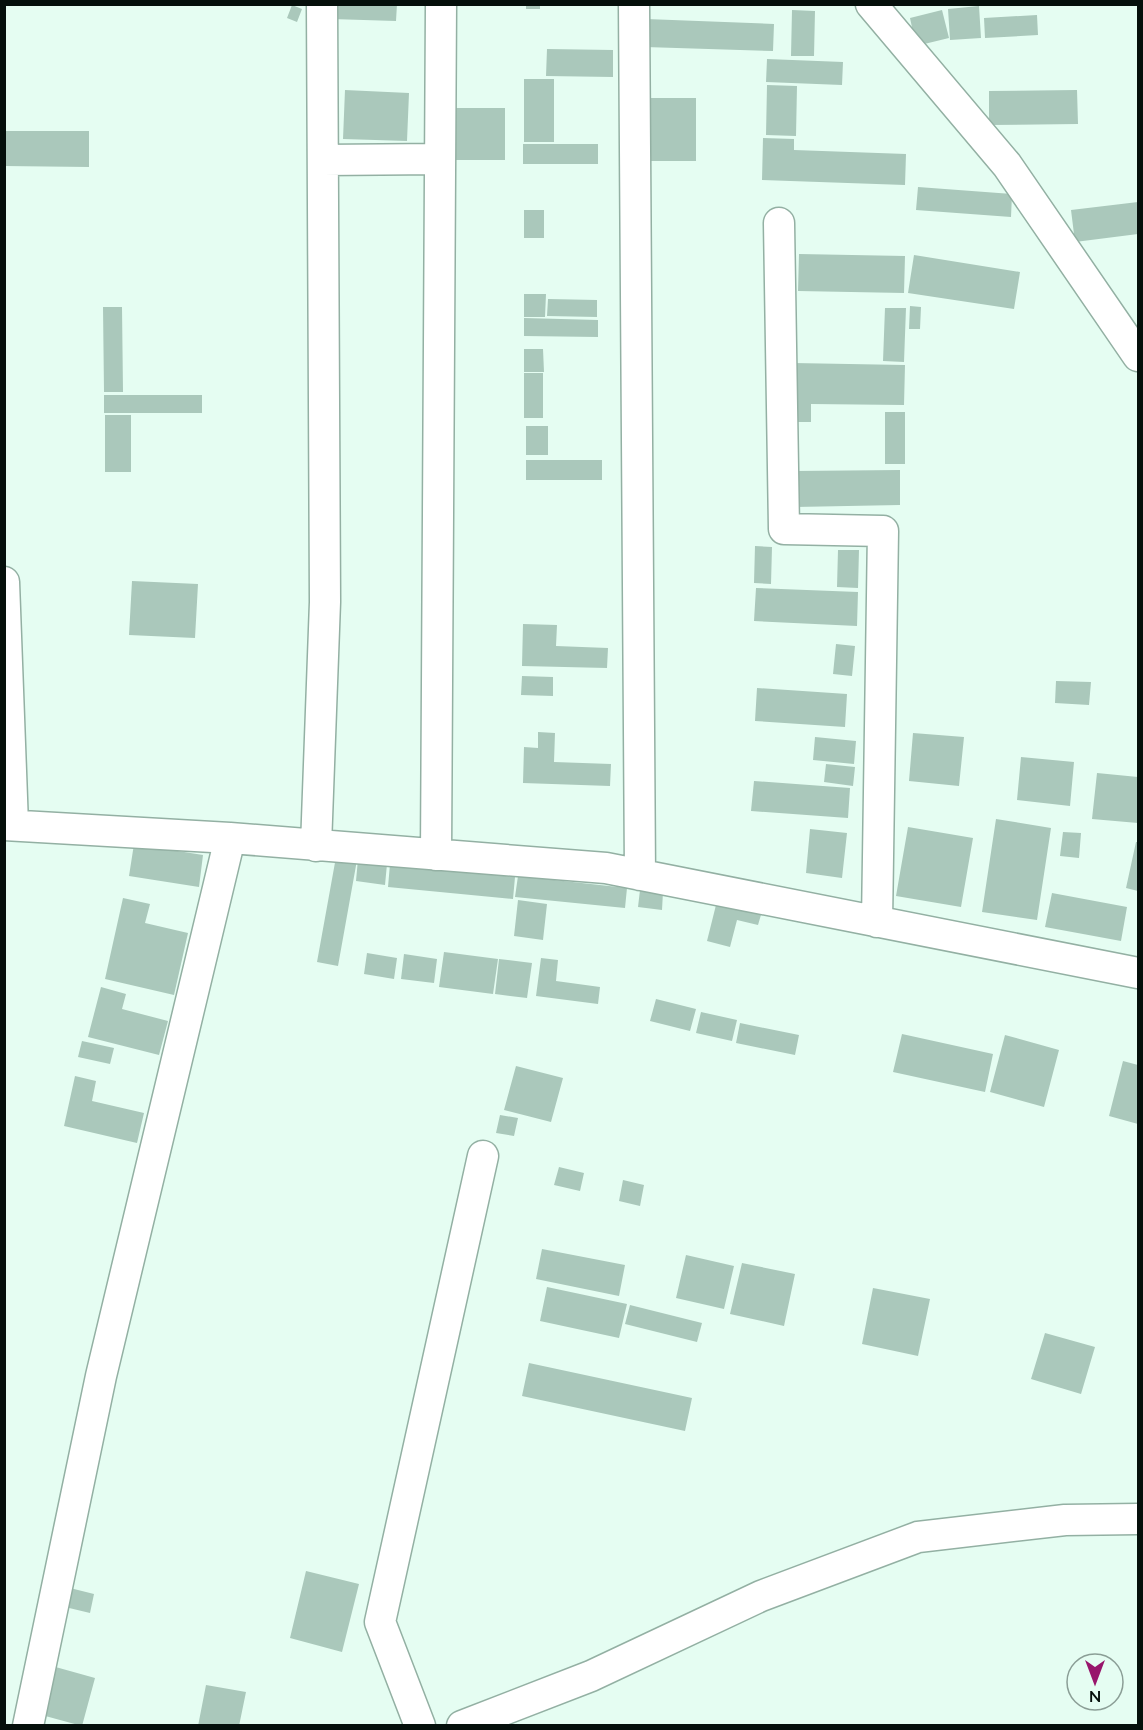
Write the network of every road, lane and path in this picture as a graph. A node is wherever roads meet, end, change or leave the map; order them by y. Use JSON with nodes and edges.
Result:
{"nodes":[{"id":1,"x":322,"y":4,"type":"edge"},
{"id":2,"x":441,"y":4,"type":"edge"},
{"id":3,"x":634,"y":4,"type":"edge"},
{"id":4,"x":871,"y":4,"type":"edge"},
{"id":5,"x":439,"y":159,"type":"junction"},
{"id":6,"x":323,"y":160,"type":"junction"},
{"id":7,"x":779,"y":223,"type":"dead end"},
{"id":8,"x":1138,"y":356,"type":"edge"},
{"id":9,"x":4,"y":582,"type":"edge"},
{"id":10,"x":9,"y":825,"type":"edge"},
{"id":11,"x":230,"y":838,"type":"junction"},
{"id":12,"x":316,"y":846,"type":"junction"},
{"id":13,"x":436,"y":855,"type":"junction"},
{"id":14,"x":640,"y":875,"type":"junction"},
{"id":15,"x":877,"y":922,"type":"junction"},
{"id":16,"x":1138,"y":973,"type":"edge"},
{"id":17,"x":483,"y":1156,"type":"dead end"},
{"id":18,"x":1138,"y":1519,"type":"edge"},
{"id":19,"x":28,"y":1725,"type":"edge"},
{"id":20,"x":420,"y":1725,"type":"edge"},
{"id":21,"x":462,"y":1725,"type":"edge"}],
"edges":[{"from":1,"to":6,"type":"street"},
{"from":2,"to":5,"type":"street"},
{"from":3,"to":14,"type":"street"},
{"from":4,"to":8,"type":"street"},
{"from":5,"to":6,"type":"street"},
{"from":5,"to":13,"type":"street"},
{"from":6,"to":12,"type":"street"},
{"from":7,"to":15,"type":"street"},
{"from":9,"to":10,"type":"street"},
{"from":10,"to":11,"type":"street"},
{"from":11,"to":12,"type":"street"},
{"from":11,"to":19,"type":"street"},
{"from":12,"to":13,"type":"street"},
{"from":13,"to":14,"type":"street"},
{"from":14,"to":15,"type":"street"},
{"from":15,"to":16,"type":"street"},
{"from":17,"to":20,"type":"street"},
{"from":18,"to":21,"type":"street"}]}
